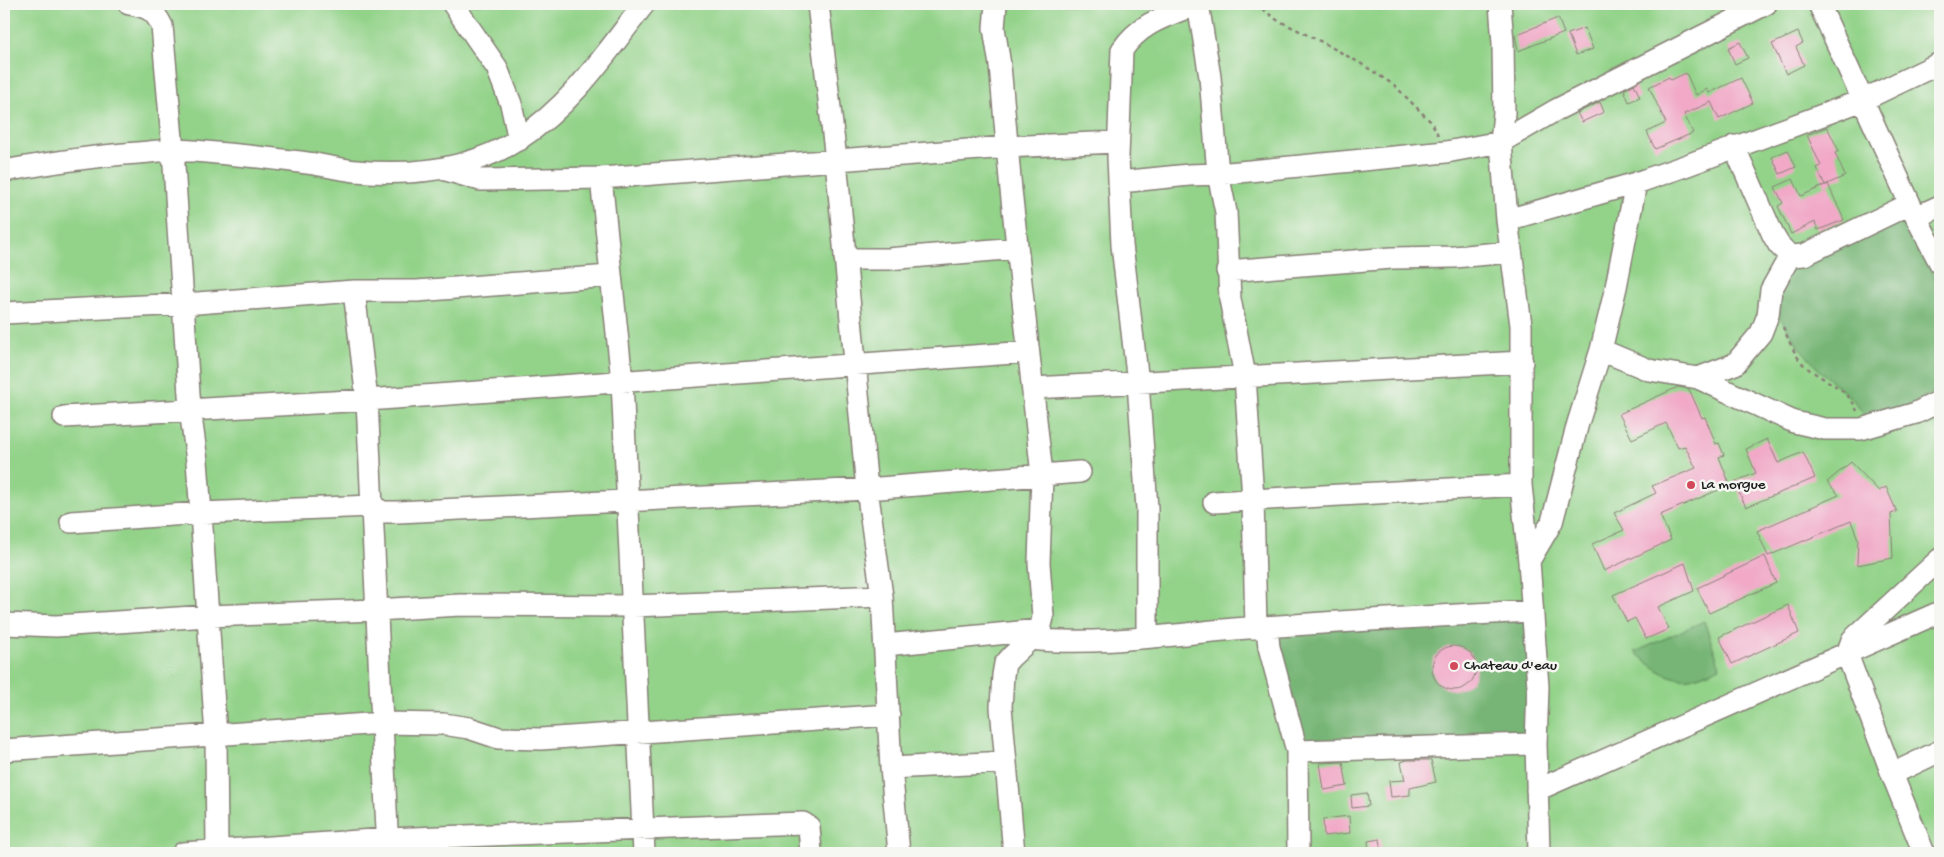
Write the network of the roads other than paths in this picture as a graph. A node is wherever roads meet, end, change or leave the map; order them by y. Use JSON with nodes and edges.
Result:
{"nodes":[{"id":1,"x":129,"y":4,"type":"edge"},
{"id":2,"x":453,"y":4,"type":"edge"},
{"id":3,"x":644,"y":4,"type":"edge"},
{"id":4,"x":818,"y":4,"type":"edge"},
{"id":5,"x":996,"y":4,"type":"edge"},
{"id":6,"x":1198,"y":4,"type":"edge"},
{"id":7,"x":1500,"y":4,"type":"edge"},
{"id":8,"x":1766,"y":4,"type":"edge"},
{"id":9,"x":1819,"y":4,"type":"edge"},
{"id":10,"x":1940,"y":64,"type":"edge"},
{"id":11,"x":1863,"y":100,"type":"junction"},
{"id":12,"x":518,"y":140,"type":"junction"},
{"id":13,"x":1117,"y":142,"type":"junction"},
{"id":14,"x":1501,"y":142,"type":"junction"},
{"id":15,"x":1734,"y":146,"type":"junction"},
{"id":16,"x":1007,"y":147,"type":"junction"},
{"id":17,"x":173,"y":150,"type":"junction"},
{"id":18,"x":836,"y":160,"type":"junction"},
{"id":19,"x":444,"y":169,"type":"junction"},
{"id":20,"x":4,"y":171,"type":"edge"},
{"id":21,"x":1218,"y":174,"type":"junction"},
{"id":22,"x":601,"y":178,"type":"junction"},
{"id":23,"x":1120,"y":182,"type":"junction"},
{"id":24,"x":1636,"y":183,"type":"junction"},
{"id":25,"x":1940,"y":206,"type":"edge"},
{"id":26,"x":1913,"y":210,"type":"junction"},
{"id":27,"x":1507,"y":220,"type":"junction"},
{"id":28,"x":1017,"y":248,"type":"junction"},
{"id":29,"x":1511,"y":252,"type":"junction"},
{"id":30,"x":1790,"y":256,"type":"junction"},
{"id":31,"x":845,"y":260,"type":"junction"},
{"id":32,"x":1940,"y":263,"type":"edge"},
{"id":33,"x":1228,"y":271,"type":"junction"},
{"id":34,"x":610,"y":276,"type":"junction"},
{"id":35,"x":354,"y":291,"type":"junction"},
{"id":36,"x":184,"y":304,"type":"junction"},
{"id":37,"x":4,"y":313,"type":"edge"},
{"id":38,"x":1601,"y":350,"type":"junction"},
{"id":39,"x":1028,"y":352,"type":"junction"},
{"id":40,"x":1522,"y":362,"type":"junction"},
{"id":41,"x":854,"y":364,"type":"junction"},
{"id":42,"x":1245,"y":376,"type":"junction"},
{"id":43,"x":1698,"y":378,"type":"junction"},
{"id":44,"x":622,"y":381,"type":"junction"},
{"id":45,"x":1138,"y":383,"type":"junction"},
{"id":46,"x":1033,"y":388,"type":"junction"},
{"id":47,"x":368,"y":400,"type":"junction"},
{"id":48,"x":1940,"y":400,"type":"edge"},
{"id":49,"x":190,"y":409,"type":"junction"},
{"id":50,"x":64,"y":417,"type":"dead end"},
{"id":51,"x":1080,"y":472,"type":"dead end"},
{"id":52,"x":1042,"y":475,"type":"junction"},
{"id":53,"x":1522,"y":485,"type":"junction"},
{"id":54,"x":867,"y":489,"type":"junction"},
{"id":55,"x":1253,"y":499,"type":"junction"},
{"id":56,"x":627,"y":501,"type":"junction"},
{"id":57,"x":1214,"y":502,"type":"dead end"},
{"id":58,"x":372,"y":506,"type":"junction"},
{"id":59,"x":201,"y":513,"type":"junction"},
{"id":60,"x":71,"y":522,"type":"dead end"},
{"id":61,"x":1940,"y":559,"type":"edge"},
{"id":62,"x":1530,"y":560,"type":"junction"},
{"id":63,"x":882,"y":596,"type":"junction"},
{"id":64,"x":634,"y":606,"type":"junction"},
{"id":65,"x":376,"y":610,"type":"junction"},
{"id":66,"x":1532,"y":611,"type":"junction"},
{"id":67,"x":1940,"y":612,"type":"edge"},
{"id":68,"x":208,"y":616,"type":"junction"},
{"id":69,"x":4,"y":624,"type":"edge"},
{"id":70,"x":1261,"y":628,"type":"junction"},
{"id":71,"x":1035,"y":635,"type":"junction"},
{"id":72,"x":1147,"y":636,"type":"junction"},
{"id":73,"x":885,"y":645,"type":"junction"},
{"id":74,"x":1846,"y":654,"type":"junction"},
{"id":75,"x":889,"y":715,"type":"junction"},
{"id":76,"x":382,"y":723,"type":"junction"},
{"id":77,"x":637,"y":732,"type":"junction"},
{"id":78,"x":216,"y":736,"type":"junction"},
{"id":79,"x":1536,"y":744,"type":"junction"},
{"id":80,"x":4,"y":750,"type":"edge"},
{"id":81,"x":1297,"y":751,"type":"junction"},
{"id":82,"x":1940,"y":751,"type":"edge"},
{"id":83,"x":1006,"y":762,"type":"junction"},
{"id":84,"x":891,"y":768,"type":"junction"},
{"id":85,"x":1892,"y":774,"type":"junction"},
{"id":86,"x":1536,"y":790,"type":"junction"},
{"id":87,"x":642,"y":830,"type":"junction"},
{"id":88,"x":388,"y":846,"type":"edge"},
{"id":89,"x":217,"y":851,"type":"junction"},
{"id":90,"x":183,"y":853,"type":"edge"},
{"id":91,"x":644,"y":853,"type":"edge"},
{"id":92,"x":812,"y":853,"type":"edge"},
{"id":93,"x":899,"y":853,"type":"edge"},
{"id":94,"x":1014,"y":853,"type":"edge"},
{"id":95,"x":1298,"y":853,"type":"edge"},
{"id":96,"x":1539,"y":853,"type":"edge"},
{"id":97,"x":1924,"y":853,"type":"edge"}],
"edges":[{"from":1,"to":17,"type":"street"},
{"from":2,"to":12,"type":"street"},
{"from":3,"to":12,"type":"street"},
{"from":4,"to":18,"type":"street"},
{"from":5,"to":16,"type":"street"},
{"from":6,"to":13,"type":"street"},
{"from":6,"to":21,"type":"street"},
{"from":7,"to":14,"type":"street"},
{"from":8,"to":14,"type":"street"},
{"from":9,"to":11,"type":"street"},
{"from":10,"to":11,"type":"street"},
{"from":11,"to":15,"type":"street"},
{"from":11,"to":26,"type":"street"},
{"from":12,"to":19,"type":"street"},
{"from":13,"to":16,"type":"street"},
{"from":13,"to":23,"type":"street"},
{"from":14,"to":21,"type":"street"},
{"from":14,"to":27,"type":"street"},
{"from":15,"to":24,"type":"street"},
{"from":15,"to":30,"type":"street"},
{"from":16,"to":18,"type":"street"},
{"from":16,"to":28,"type":"street"},
{"from":17,"to":19,"type":"street"},
{"from":17,"to":20,"type":"street"},
{"from":17,"to":36,"type":"street"},
{"from":18,"to":22,"type":"street"},
{"from":18,"to":31,"type":"street"},
{"from":19,"to":22,"type":"street"},
{"from":21,"to":23,"type":"street"},
{"from":21,"to":33,"type":"street"},
{"from":22,"to":34,"type":"street"},
{"from":23,"to":45,"type":"street"},
{"from":24,"to":27,"type":"street"},
{"from":24,"to":38,"type":"street"},
{"from":25,"to":26,"type":"street"},
{"from":26,"to":30,"type":"street"},
{"from":26,"to":32,"type":"street"},
{"from":27,"to":29,"type":"street"},
{"from":28,"to":31,"type":"street"},
{"from":28,"to":39,"type":"street"},
{"from":29,"to":33,"type":"street"},
{"from":29,"to":40,"type":"street"},
{"from":30,"to":43,"type":"street"},
{"from":31,"to":41,"type":"street"},
{"from":33,"to":42,"type":"street"},
{"from":34,"to":35,"type":"street"},
{"from":34,"to":44,"type":"street"},
{"from":35,"to":36,"type":"street"},
{"from":35,"to":47,"type":"street"},
{"from":36,"to":37,"type":"street"},
{"from":36,"to":49,"type":"street"},
{"from":38,"to":43,"type":"street"},
{"from":38,"to":62,"type":"street"},
{"from":39,"to":41,"type":"street"},
{"from":39,"to":46,"type":"street"},
{"from":40,"to":42,"type":"street"},
{"from":40,"to":53,"type":"street"},
{"from":41,"to":44,"type":"street"},
{"from":41,"to":54,"type":"street"},
{"from":42,"to":45,"type":"street"},
{"from":42,"to":55,"type":"street"},
{"from":43,"to":48,"type":"street"},
{"from":44,"to":47,"type":"street"},
{"from":44,"to":56,"type":"street"},
{"from":45,"to":46,"type":"street"},
{"from":45,"to":72,"type":"street"},
{"from":46,"to":52,"type":"street"},
{"from":47,"to":49,"type":"street"},
{"from":47,"to":58,"type":"street"},
{"from":49,"to":50,"type":"street"},
{"from":49,"to":59,"type":"street"},
{"from":51,"to":52,"type":"street"},
{"from":52,"to":54,"type":"street"},
{"from":52,"to":71,"type":"street"},
{"from":53,"to":55,"type":"street"},
{"from":53,"to":62,"type":"street"},
{"from":54,"to":56,"type":"street"},
{"from":54,"to":63,"type":"street"},
{"from":55,"to":57,"type":"street"},
{"from":55,"to":70,"type":"street"},
{"from":56,"to":58,"type":"street"},
{"from":56,"to":64,"type":"street"},
{"from":58,"to":59,"type":"street"},
{"from":58,"to":65,"type":"street"},
{"from":59,"to":60,"type":"street"},
{"from":59,"to":68,"type":"street"},
{"from":61,"to":74,"type":"street"},
{"from":62,"to":66,"type":"street"},
{"from":63,"to":64,"type":"street"},
{"from":63,"to":73,"type":"street"},
{"from":64,"to":65,"type":"street"},
{"from":64,"to":77,"type":"street"},
{"from":65,"to":68,"type":"street"},
{"from":65,"to":76,"type":"street"},
{"from":66,"to":70,"type":"street"},
{"from":66,"to":79,"type":"street"},
{"from":67,"to":74,"type":"street"},
{"from":68,"to":69,"type":"street"},
{"from":68,"to":78,"type":"street"},
{"from":70,"to":72,"type":"street"},
{"from":70,"to":81,"type":"street"},
{"from":71,"to":72,"type":"street"},
{"from":71,"to":73,"type":"street"},
{"from":71,"to":83,"type":"street"},
{"from":73,"to":75,"type":"street"},
{"from":74,"to":85,"type":"street"},
{"from":74,"to":86,"type":"street"},
{"from":75,"to":77,"type":"street"},
{"from":75,"to":84,"type":"street"},
{"from":76,"to":77,"type":"street"},
{"from":76,"to":78,"type":"street"},
{"from":76,"to":88,"type":"street"},
{"from":77,"to":87,"type":"street"},
{"from":78,"to":80,"type":"street"},
{"from":78,"to":89,"type":"street"},
{"from":79,"to":81,"type":"street"},
{"from":79,"to":86,"type":"street"},
{"from":81,"to":95,"type":"street"},
{"from":82,"to":85,"type":"street"},
{"from":83,"to":84,"type":"street"},
{"from":83,"to":94,"type":"street"},
{"from":84,"to":93,"type":"street"},
{"from":85,"to":97,"type":"street"},
{"from":86,"to":96,"type":"street"},
{"from":87,"to":88,"type":"street"},
{"from":87,"to":91,"type":"street"},
{"from":87,"to":92,"type":"street"},
{"from":88,"to":89,"type":"street"},
{"from":89,"to":90,"type":"street"}]}
